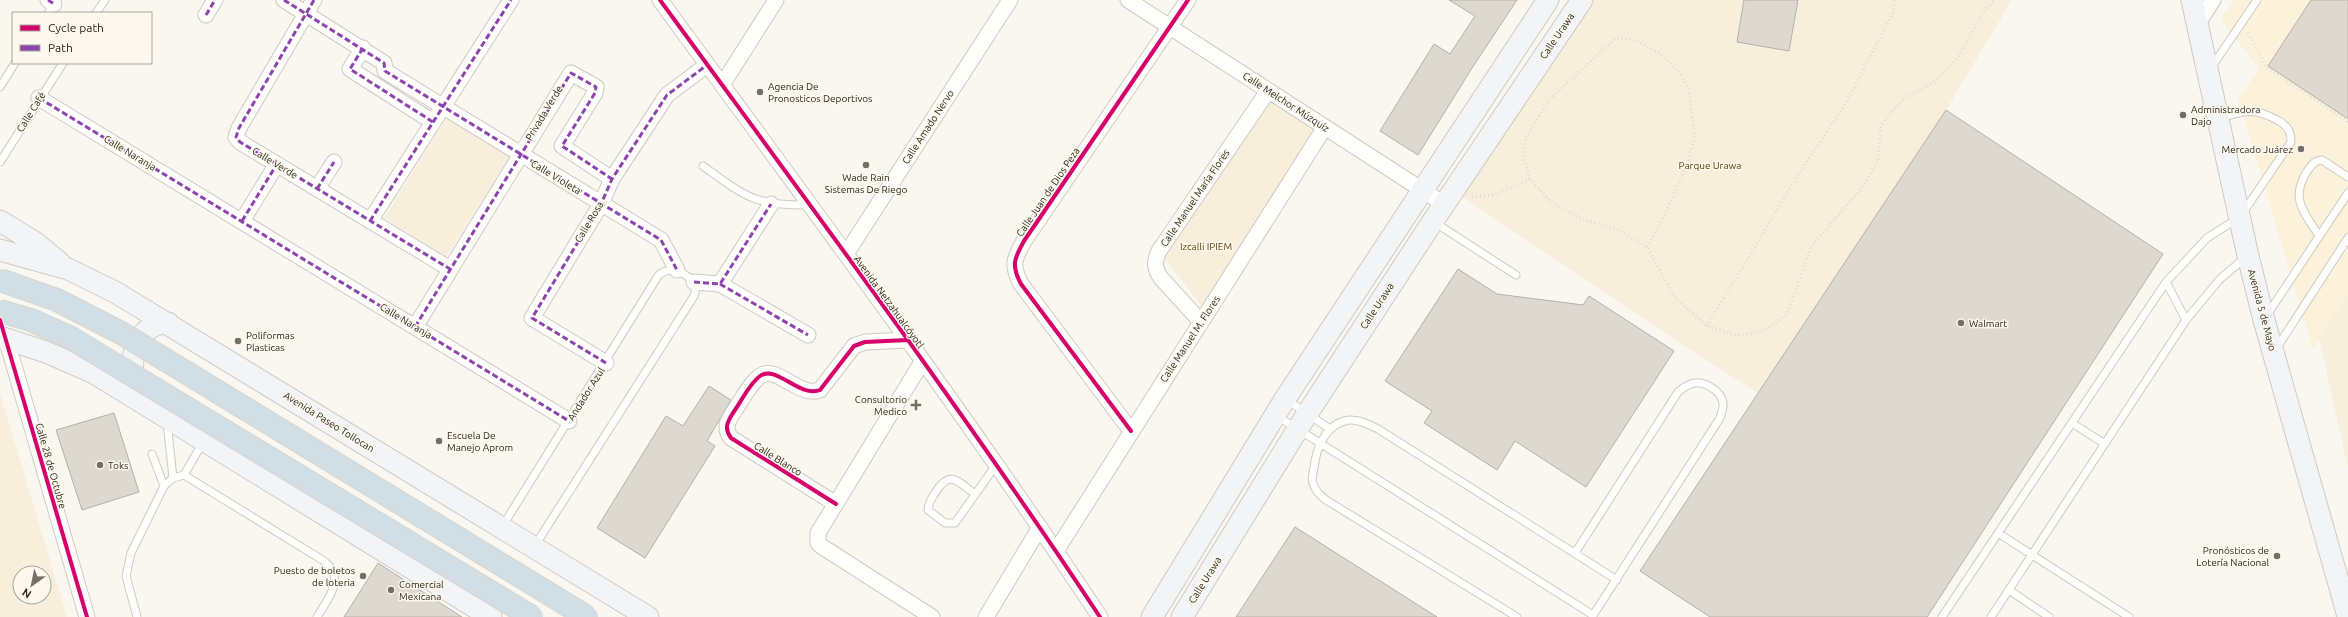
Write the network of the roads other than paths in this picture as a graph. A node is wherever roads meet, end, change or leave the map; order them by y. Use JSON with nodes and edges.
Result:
{"nodes":[{"id":1,"x":105,"y":0,"type":"edge"},
{"id":2,"x":215,"y":0,"type":"edge"},
{"id":3,"x":284,"y":0,"type":"edge"},
{"id":4,"x":314,"y":0,"type":"edge"},
{"id":5,"x":511,"y":0,"type":"edge"},
{"id":6,"x":660,"y":0,"type":"edge"},
{"id":7,"x":776,"y":0,"type":"edge"},
{"id":8,"x":1010,"y":0,"type":"edge"},
{"id":9,"x":1128,"y":0,"type":"edge"},
{"id":10,"x":1188,"y":0,"type":"edge"},
{"id":11,"x":1548,"y":0,"type":"edge"},
{"id":12,"x":1582,"y":0,"type":"edge"},
{"id":13,"x":2192,"y":0,"type":"edge"},
{"id":14,"x":2213,"y":0,"type":"edge"},
{"id":15,"x":2257,"y":0,"type":"edge"},
{"id":16,"x":97,"y":12,"type":"edge"},
{"id":17,"x":305,"y":13,"type":"junction"},
{"id":18,"x":206,"y":15,"type":"dead end"},
{"id":19,"x":2198,"y":23,"type":"junction"},
{"id":20,"x":1170,"y":27,"type":"junction"},
{"id":21,"x":363,"y":48,"type":"junction"},
{"id":22,"x":14,"y":64,"type":"edge"},
{"id":23,"x":62,"y":64,"type":"edge"},
{"id":24,"x":707,"y":65,"type":"junction"},
{"id":25,"x":2209,"y":72,"type":"junction"},
{"id":26,"x":722,"y":85,"type":"junction"},
{"id":27,"x":0,"y":87,"type":"edge"},
{"id":28,"x":1268,"y":91,"type":"junction"},
{"id":29,"x":39,"y":98,"type":"junction"},
{"id":30,"x":444,"y":107,"type":"junction"},
{"id":31,"x":2219,"y":118,"type":"junction"},
{"id":32,"x":433,"y":122,"type":"junction"},
{"id":33,"x":1325,"y":127,"type":"junction"},
{"id":34,"x":519,"y":155,"type":"junction"},
{"id":35,"x":0,"y":162,"type":"edge"},
{"id":36,"x":334,"y":162,"type":"dead end"},
{"id":37,"x":277,"y":164,"type":"junction"},
{"id":38,"x":703,"y":166,"type":"dead end"},
{"id":39,"x":2348,"y":177,"type":"edge"},
{"id":40,"x":612,"y":179,"type":"junction"},
{"id":41,"x":317,"y":189,"type":"junction"},
{"id":42,"x":1422,"y":189,"type":"junction"},
{"id":43,"x":2348,"y":193,"type":"edge"},
{"id":44,"x":601,"y":204,"type":"junction"},
{"id":45,"x":771,"y":204,"type":"junction"},
{"id":46,"x":810,"y":205,"type":"junction"},
{"id":47,"x":1443,"y":206,"type":"junction"},
{"id":48,"x":2240,"y":217,"type":"junction"},
{"id":49,"x":242,"y":221,"type":"junction"},
{"id":50,"x":370,"y":221,"type":"junction"},
{"id":51,"x":0,"y":222,"type":"edge"},
{"id":52,"x":2319,"y":236,"type":"junction"},
{"id":53,"x":2348,"y":238,"type":"edge"},
{"id":54,"x":0,"y":250,"type":"edge"},
{"id":55,"x":846,"y":254,"type":"junction"},
{"id":56,"x":2248,"y":256,"type":"junction"},
{"id":57,"x":68,"y":269,"type":"junction"},
{"id":58,"x":450,"y":269,"type":"junction"},
{"id":59,"x":677,"y":270,"type":"junction"},
{"id":60,"x":1516,"y":275,"type":"dead end"},
{"id":61,"x":0,"y":280,"type":"edge"},
{"id":62,"x":694,"y":282,"type":"junction"},
{"id":63,"x":2166,"y":282,"type":"junction"},
{"id":64,"x":720,"y":284,"type":"junction"},
{"id":65,"x":0,"y":311,"type":"edge"},
{"id":66,"x":2186,"y":320,"type":"junction"},
{"id":67,"x":2264,"y":320,"type":"junction"},
{"id":68,"x":1201,"y":322,"type":"junction"},
{"id":69,"x":168,"y":323,"type":"junction"},
{"id":70,"x":414,"y":327,"type":"junction"},
{"id":71,"x":2,"y":332,"type":"edge"},
{"id":72,"x":808,"y":335,"type":"dead end"},
{"id":73,"x":908,"y":340,"type":"junction"},
{"id":74,"x":2274,"y":353,"type":"junction"},
{"id":75,"x":922,"y":362,"type":"junction"},
{"id":76,"x":606,"y":363,"type":"junction"},
{"id":77,"x":143,"y":402,"type":"junction"},
{"id":78,"x":1280,"y":407,"type":"junction"},
{"id":79,"x":167,"y":419,"type":"junction"},
{"id":80,"x":569,"y":421,"type":"junction"},
{"id":81,"x":1302,"y":421,"type":"junction"},
{"id":82,"x":2072,"y":423,"type":"junction"},
{"id":83,"x":1330,"y":429,"type":"junction"},
{"id":84,"x":1131,"y":431,"type":"junction"},
{"id":85,"x":203,"y":442,"type":"junction"},
{"id":86,"x":1320,"y":442,"type":"junction"},
{"id":87,"x":2104,"y":444,"type":"junction"},
{"id":88,"x":152,"y":454,"type":"dead end"},
{"id":89,"x":996,"y":465,"type":"junction"},
{"id":90,"x":184,"y":475,"type":"junction"},
{"id":91,"x":173,"y":478,"type":"junction"},
{"id":92,"x":164,"y":486,"type":"junction"},
{"id":93,"x":975,"y":494,"type":"junction"},
{"id":94,"x":836,"y":504,"type":"junction"},
{"id":95,"x":1040,"y":527,"type":"junction"},
{"id":96,"x":501,"y":528,"type":"junction"},
{"id":97,"x":1998,"y":534,"type":"junction"},
{"id":98,"x":534,"y":547,"type":"junction"},
{"id":99,"x":1056,"y":551,"type":"junction"},
{"id":100,"x":1575,"y":553,"type":"junction"},
{"id":101,"x":2032,"y":554,"type":"junction"},
{"id":102,"x":1618,"y":580,"type":"junction"},
{"id":103,"x":2008,"y":590,"type":"junction"},
{"id":104,"x":1593,"y":616,"type":"edge"},
{"id":105,"x":2348,"y":616,"type":"edge"},
{"id":106,"x":87,"y":617,"type":"edge"},
{"id":107,"x":137,"y":617,"type":"edge"},
{"id":108,"x":317,"y":617,"type":"edge"},
{"id":109,"x":491,"y":617,"type":"edge"},
{"id":110,"x":532,"y":617,"type":"edge"},
{"id":111,"x":587,"y":617,"type":"edge"},
{"id":112,"x":648,"y":617,"type":"edge"},
{"id":113,"x":932,"y":617,"type":"edge"},
{"id":114,"x":986,"y":617,"type":"edge"},
{"id":115,"x":1100,"y":617,"type":"edge"},
{"id":116,"x":1152,"y":617,"type":"edge"},
{"id":117,"x":1182,"y":617,"type":"edge"},
{"id":118,"x":1517,"y":617,"type":"edge"},
{"id":119,"x":1942,"y":617,"type":"edge"},
{"id":120,"x":1991,"y":617,"type":"edge"},
{"id":121,"x":2050,"y":617,"type":"edge"},
{"id":122,"x":2129,"y":617,"type":"edge"}],
"edges":[{"from":1,"to":16,"type":"lane"},
{"from":2,"to":18,"type":"street"},
{"from":3,"to":17,"type":"street"},
{"from":4,"to":17,"type":"street","name":"Calle Verde"},
{"from":5,"to":30,"type":"street"},
{"from":6,"to":24,"type":"street","name":"Avenida Netzahualcóyotl"},
{"from":7,"to":26,"type":"street"},
{"from":8,"to":55,"type":"street","name":"Calle Amado Nervo"},
{"from":9,"to":20,"type":"street","name":"Calle Melchor Múzquiz"},
{"from":10,"to":20,"type":"street","name":"Calle Juan de Dios Peza"},
{"from":11,"to":42,"type":"main road"},
{"from":12,"to":47,"type":"main road","name":"Calle Urawa"},
{"from":13,"to":19,"type":"main road","name":"Avenida 5 de Mayo"},
{"from":14,"to":19,"type":"street"},
{"from":15,"to":25,"type":"lane"},
{"from":17,"to":21,"type":"street","name":"Calle Violeta"},
{"from":17,"to":37,"type":"street","name":"Calle Verde"},
{"from":19,"to":25,"type":"main road","name":"Avenida 5 de Mayo"},
{"from":20,"to":28,"type":"street","name":"Calle Melchor Múzquiz"},
{"from":20,"to":84,"type":"street","name":"Calle Juan de Dios Peza"},
{"from":21,"to":30,"type":"street","name":"Calle Violeta"},
{"from":21,"to":32,"type":"street"},
{"from":22,"to":27,"type":"lane"},
{"from":23,"to":29,"type":"lane","name":"Calle Café"},
{"from":24,"to":26,"type":"street","name":"Avenida Netzahualcóyotl"},
{"from":24,"to":40,"type":"street","name":"Calle Rosa"},
{"from":25,"to":31,"type":"main road","name":"Avenida 5 de Mayo"},
{"from":26,"to":46,"type":"street","name":"Avenida Netzahualcóyotl"},
{"from":28,"to":33,"type":"street","name":"Calle Melchor Múzquiz"},
{"from":28,"to":68,"type":"street","name":"Calle Manuel María Flores"},
{"from":29,"to":35,"type":"lane","name":"Calle Café"},
{"from":29,"to":49,"type":"street","name":"Calle Naranja"},
{"from":30,"to":32,"type":"street"},
{"from":30,"to":34,"type":"street","name":"Calle Violeta"},
{"from":31,"to":48,"type":"main road","name":"Avenida 5 de Mayo"},
{"from":31,"to":48,"type":"lane"},
{"from":32,"to":50,"type":"street"},
{"from":33,"to":42,"type":"street","name":"Calle Melchor Múzquiz"},
{"from":33,"to":68,"type":"street","name":"Calle Manuel M. Flores"},
{"from":34,"to":40,"type":"street","name":"Privada Verde"},
{"from":34,"to":44,"type":"street","name":"Calle Violeta"},
{"from":34,"to":58,"type":"street"},
{"from":36,"to":41,"type":"street"},
{"from":37,"to":41,"type":"street","name":"Calle Verde"},
{"from":37,"to":49,"type":"street"},
{"from":38,"to":45,"type":"lane"},
{"from":39,"to":52,"type":"lane"},
{"from":40,"to":44,"type":"street","name":"Calle Rosa"},
{"from":41,"to":50,"type":"street","name":"Calle Verde"},
{"from":42,"to":47,"type":"street","name":"Calle Melchor Múzquiz"},
{"from":42,"to":78,"type":"main road"},
{"from":43,"to":52,"type":"lane"},
{"from":44,"to":59,"type":"street","name":"Calle Violeta"},
{"from":44,"to":76,"type":"street","name":"Calle Rosa"},
{"from":45,"to":46,"type":"lane"},
{"from":45,"to":64,"type":"street"},
{"from":46,"to":55,"type":"street","name":"Avenida Netzahualcóyotl"},
{"from":47,"to":60,"type":"lane"},
{"from":47,"to":81,"type":"main road","name":"Calle Urawa"},
{"from":48,"to":56,"type":"main road","name":"Avenida 5 de Mayo"},
{"from":48,"to":63,"type":"lane"},
{"from":49,"to":70,"type":"street","name":"Calle Naranja"},
{"from":50,"to":58,"type":"street","name":"Calle Verde"},
{"from":51,"to":57,"type":"main road"},
{"from":52,"to":67,"type":"lane"},
{"from":53,"to":74,"type":"lane"},
{"from":54,"to":57,"type":"main road","name":"Avenida Paseo Tollocan"},
{"from":55,"to":73,"type":"street","name":"Avenida Netzahualcóyotl"},
{"from":56,"to":66,"type":"lane"},
{"from":56,"to":67,"type":"main road","name":"Avenida 5 de Mayo"},
{"from":57,"to":69,"type":"main road","name":"Avenida Paseo Tollocan"},
{"from":58,"to":70,"type":"street"},
{"from":59,"to":62,"type":"lane"},
{"from":59,"to":76,"type":"lane","name":"Andador Azul"},
{"from":61,"to":111,"type":"highway","bridge":true},
{"from":62,"to":64,"type":"street"},
{"from":62,"to":98,"type":"lane"},
{"from":63,"to":66,"type":"lane"},
{"from":63,"to":82,"type":"lane"},
{"from":64,"to":72,"type":"street"},
{"from":65,"to":110,"type":"highway","bridge":true},
{"from":66,"to":87,"type":"lane"},
{"from":67,"to":74,"type":"main road","name":"Avenida 5 de Mayo"},
{"from":68,"to":84,"type":"street","name":"Calle Manuel M. Flores"},
{"from":69,"to":77,"type":"main road"},
{"from":69,"to":96,"type":"main road","name":"Avenida Paseo Tollocan"},
{"from":70,"to":80,"type":"street","name":"Calle Naranja"},
{"from":71,"to":77,"type":"main road"},
{"from":71,"to":106,"type":"street","name":"Calle 28 de Octubre"},
{"from":73,"to":75,"type":"street","name":"Avenida Netzahualcóyotl"},
{"from":73,"to":94,"type":"street","name":"Calle Blanco"},
{"from":74,"to":105,"type":"main road","name":"Avenida 5 de Mayo"},
{"from":75,"to":89,"type":"street","name":"Avenida Netzahualcóyotl"},
{"from":75,"to":94,"type":"street"},
{"from":76,"to":80,"type":"lane","name":"Andador Azul"},
{"from":77,"to":79,"type":"main road"},
{"from":78,"to":81,"type":"lane"},
{"from":78,"to":81,"type":"lane"},
{"from":78,"to":116,"type":"main road"},
{"from":79,"to":85,"type":"main road"},
{"from":79,"to":91,"type":"lane"},
{"from":80,"to":96,"type":"lane","name":"Andador Azul"},
{"from":81,"to":83,"type":"lane"},
{"from":81,"to":86,"type":"lane"},
{"from":81,"to":117,"type":"main road","name":"Calle Urawa"},
{"from":82,"to":87,"type":"lane"},
{"from":82,"to":97,"type":"lane"},
{"from":83,"to":86,"type":"lane"},
{"from":83,"to":100,"type":"lane"},
{"from":84,"to":99,"type":"street","name":"Calle Manuel M. Flores"},
{"from":85,"to":90,"type":"lane"},
{"from":85,"to":109,"type":"main road"},
{"from":86,"to":104,"type":"lane"},
{"from":86,"to":118,"type":"lane"},
{"from":87,"to":101,"type":"lane"},
{"from":88,"to":92,"type":"lane"},
{"from":89,"to":93,"type":"lane"},
{"from":89,"to":95,"type":"street","name":"Avenida Netzahualcóyotl"},
{"from":90,"to":91,"type":"lane"},
{"from":90,"to":108,"type":"lane"},
{"from":91,"to":92,"type":"lane"},
{"from":92,"to":107,"type":"lane"},
{"from":93,"to":93,"type":"lane"},
{"from":94,"to":113,"type":"street"},
{"from":95,"to":99,"type":"street","name":"Avenida Netzahualcóyotl"},
{"from":95,"to":114,"type":"street"},
{"from":96,"to":98,"type":"main road","name":"Avenida Paseo Tollocan"},
{"from":97,"to":101,"type":"lane"},
{"from":97,"to":119,"type":"lane"},
{"from":98,"to":112,"type":"main road","name":"Avenida Paseo Tollocan"},
{"from":99,"to":115,"type":"street","name":"Avenida Netzahualcóyotl"},
{"from":100,"to":102,"type":"lane"},
{"from":100,"to":102,"type":"lane"},
{"from":101,"to":103,"type":"lane"},
{"from":101,"to":122,"type":"lane"},
{"from":102,"to":104,"type":"lane"},
{"from":103,"to":120,"type":"lane"},
{"from":103,"to":121,"type":"lane"}]}
